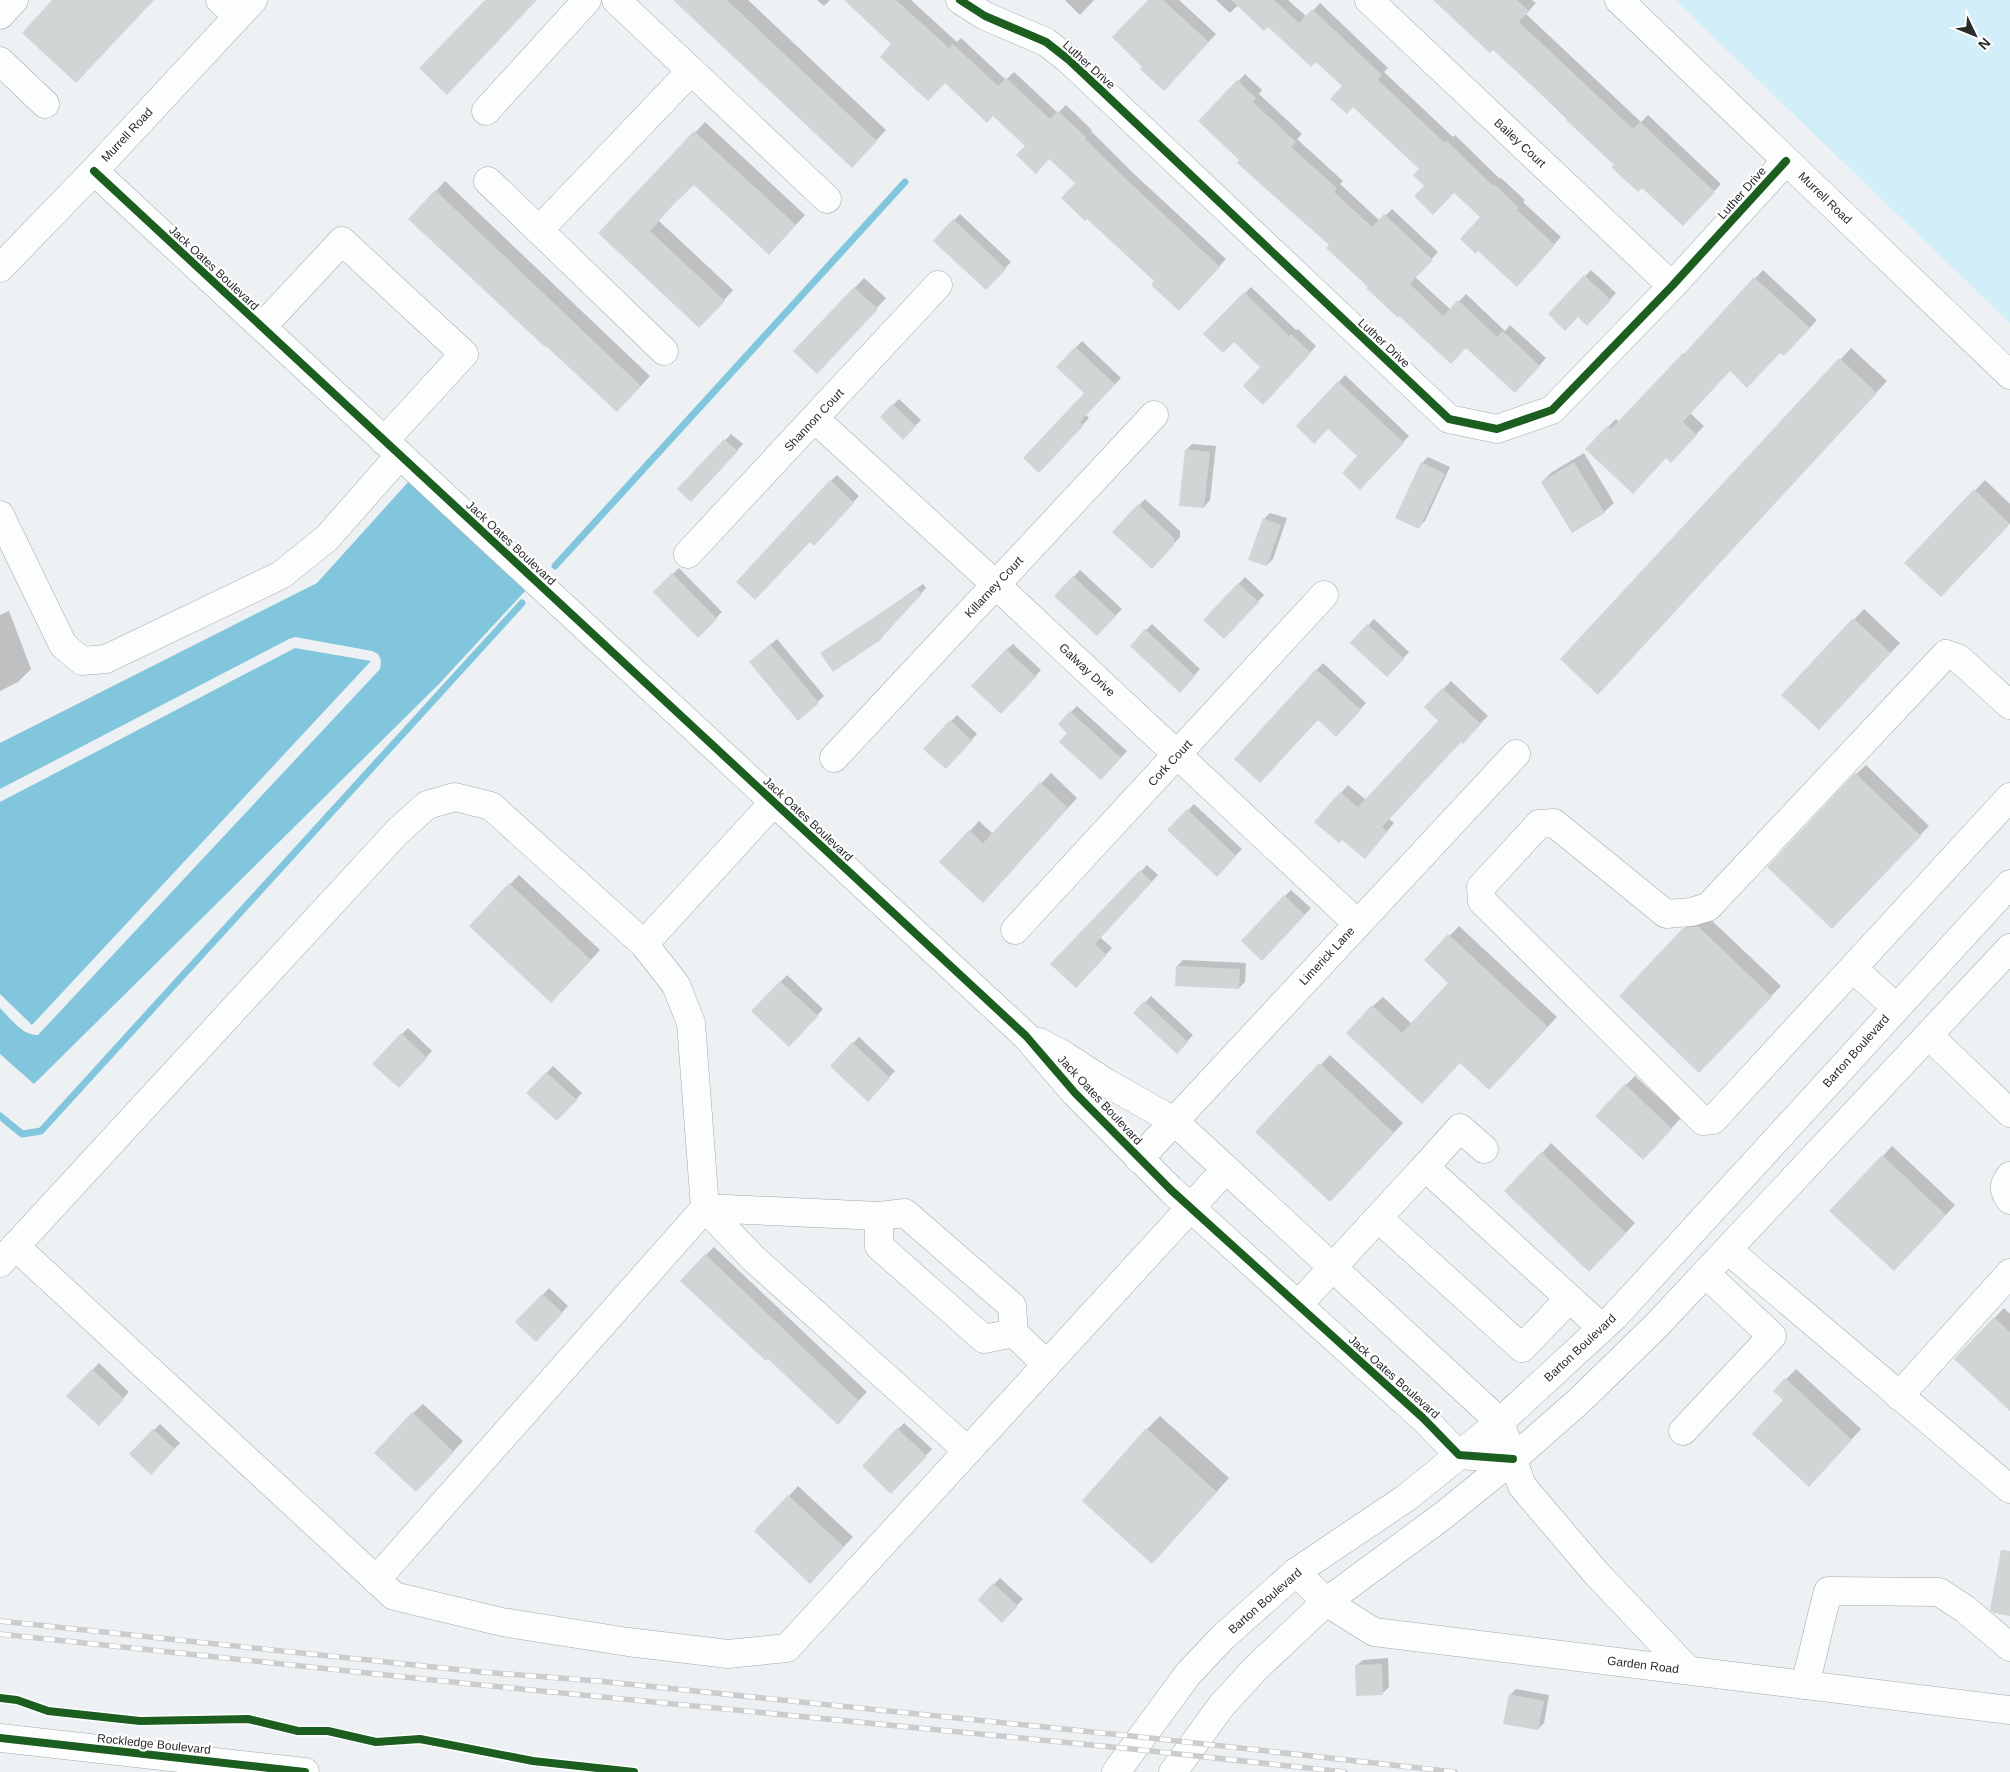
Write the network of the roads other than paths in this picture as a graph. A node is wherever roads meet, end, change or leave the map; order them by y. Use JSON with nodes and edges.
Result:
{"nodes":[{"id":1,"x":14,"y":0,"type":"edge"},
{"id":2,"x":587,"y":0,"type":"edge"},
{"id":3,"x":616,"y":0,"type":"edge"},
{"id":4,"x":960,"y":0,"type":"edge"},
{"id":5,"x":1369,"y":0,"type":"edge"},
{"id":6,"x":1619,"y":0,"type":"edge"},
{"id":7,"x":237,"y":5,"type":"edge"},
{"id":8,"x":0,"y":15,"type":"edge"},
{"id":9,"x":0,"y":61,"type":"edge"},
{"id":10,"x":691,"y":71,"type":"junction"},
{"id":11,"x":45,"y":104,"type":"dead end"},
{"id":12,"x":486,"y":111,"type":"dead end"},
{"id":13,"x":1786,"y":161,"type":"junction"},
{"id":14,"x":94,"y":171,"type":"junction"},
{"id":15,"x":488,"y":181,"type":"dead end"},
{"id":16,"x":827,"y":199,"type":"dead end"},
{"id":17,"x":539,"y":230,"type":"junction"},
{"id":18,"x":0,"y":268,"type":"edge"},
{"id":19,"x":938,"y":285,"type":"dead end"},
{"id":20,"x":1672,"y":286,"type":"junction"},
{"id":21,"x":262,"y":327,"type":"junction"},
{"id":22,"x":664,"y":351,"type":"dead end"},
{"id":23,"x":2010,"y":375,"type":"edge"},
{"id":24,"x":1154,"y":415,"type":"dead end"},
{"id":25,"x":815,"y":419,"type":"junction"},
{"id":26,"x":392,"y":448,"type":"junction"},
{"id":27,"x":0,"y":515,"type":"edge"},
{"id":28,"x":688,"y":554,"type":"dead end"},
{"id":29,"x":996,"y":585,"type":"junction"},
{"id":30,"x":1324,"y":595,"type":"dead end"},
{"id":31,"x":2010,"y":705,"type":"edge"},
{"id":32,"x":1516,"y":754,"type":"dead end"},
{"id":33,"x":1178,"y":755,"type":"junction"},
{"id":34,"x":834,"y":758,"type":"dead end"},
{"id":35,"x":2010,"y":797,"type":"edge"},
{"id":36,"x":774,"y":802,"type":"junction"},
{"id":37,"x":2010,"y":884,"type":"edge"},
{"id":38,"x":1358,"y":924,"type":"junction"},
{"id":39,"x":1015,"y":930,"type":"dead end"},
{"id":40,"x":644,"y":944,"type":"junction"},
{"id":41,"x":2010,"y":948,"type":"edge"},
{"id":42,"x":1853,"y":969,"type":"junction"},
{"id":43,"x":1896,"y":1007,"type":"junction"},
{"id":44,"x":1026,"y":1036,"type":"junction"},
{"id":45,"x":1929,"y":1036,"type":"junction"},
{"id":46,"x":2010,"y":1113,"type":"edge"},
{"id":47,"x":1174,"y":1121,"type":"junction"},
{"id":48,"x":1484,"y":1149,"type":"dead end"},
{"id":49,"x":1139,"y":1158,"type":"junction"},
{"id":50,"x":1425,"y":1166,"type":"junction"},
{"id":51,"x":1226,"y":1169,"type":"junction"},
{"id":52,"x":2010,"y":1176,"type":"edge"},
{"id":53,"x":2010,"y":1200,"type":"edge"},
{"id":54,"x":705,"y":1208,"type":"junction"},
{"id":55,"x":1190,"y":1208,"type":"junction"},
{"id":56,"x":879,"y":1216,"type":"junction"},
{"id":57,"x":1378,"y":1218,"type":"junction"},
{"id":58,"x":1699,"y":1224,"type":"junction"},
{"id":59,"x":1728,"y":1250,"type":"junction"},
{"id":60,"x":8,"y":1254,"type":"edge"},
{"id":61,"x":1332,"y":1267,"type":"junction"},
{"id":62,"x":1706,"y":1274,"type":"junction"},
{"id":63,"x":2008,"y":1279,"type":"edge"},
{"id":64,"x":1569,"y":1299,"type":"junction"},
{"id":65,"x":1298,"y":1305,"type":"junction"},
{"id":66,"x":1602,"y":1328,"type":"junction"},
{"id":67,"x":1014,"y":1333,"type":"junction"},
{"id":68,"x":1046,"y":1364,"type":"junction"},
{"id":69,"x":1899,"y":1396,"type":"junction"},
{"id":70,"x":1500,"y":1422,"type":"junction"},
{"id":71,"x":1684,"y":1431,"type":"dead end"},
{"id":72,"x":968,"y":1451,"type":"junction"},
{"id":73,"x":1459,"y":1455,"type":"junction"},
{"id":74,"x":1513,"y":1459,"type":"junction"},
{"id":75,"x":2010,"y":1489,"type":"edge"},
{"id":76,"x":1296,"y":1572,"type":"junction"},
{"id":77,"x":376,"y":1580,"type":"junction"},
{"id":78,"x":1326,"y":1602,"type":"junction"},
{"id":79,"x":2010,"y":1647,"type":"edge"},
{"id":80,"x":1688,"y":1670,"type":"junction"},
{"id":81,"x":1806,"y":1686,"type":"junction"},
{"id":82,"x":2010,"y":1710,"type":"edge"},
{"id":83,"x":1200,"y":1734,"type":"junction"},
{"id":84,"x":0,"y":1738,"type":"edge"},
{"id":85,"x":305,"y":1772,"type":"edge"},
{"id":86,"x":1116,"y":1772,"type":"edge"},
{"id":87,"x":1173,"y":1772,"type":"edge"},
{"id":88,"x":1191,"y":1772,"type":"edge"}],
"edges":[{"from":1,"to":8,"type":"street"},
{"from":2,"to":12,"type":"street"},
{"from":3,"to":10,"type":"street"},
{"from":4,"to":20,"type":"street","name":"Luther Drive"},
{"from":5,"to":20,"type":"street","name":"Bailey Court"},
{"from":6,"to":13,"type":"street","name":"Murrell Road"},
{"from":7,"to":14,"type":"street","name":"Murrell Road"},
{"from":9,"to":11,"type":"street"},
{"from":10,"to":16,"type":"street"},
{"from":10,"to":17,"type":"street"},
{"from":13,"to":20,"type":"street","name":"Luther Drive"},
{"from":13,"to":23,"type":"street","name":"Murrell Road"},
{"from":14,"to":18,"type":"street","name":"Murrell Road"},
{"from":14,"to":21,"type":"street","name":"Jack Oates Boulevard"},
{"from":15,"to":17,"type":"street"},
{"from":17,"to":22,"type":"street"},
{"from":19,"to":25,"type":"street","name":"Shannon Court"},
{"from":21,"to":26,"type":"street","name":"Jack Oates Boulevard"},
{"from":21,"to":26,"type":"street"},
{"from":24,"to":29,"type":"street","name":"Killarney Court"},
{"from":25,"to":28,"type":"street","name":"Shannon Court"},
{"from":25,"to":29,"type":"street","name":"Galway Drive"},
{"from":26,"to":27,"type":"street"},
{"from":26,"to":36,"type":"street","name":"Jack Oates Boulevard"},
{"from":29,"to":33,"type":"street","name":"Galway Drive"},
{"from":29,"to":34,"type":"street","name":"Killarney Court"},
{"from":30,"to":33,"type":"street","name":"Cork Court"},
{"from":31,"to":42,"type":"street"},
{"from":32,"to":38,"type":"street","name":"Limerick Lane"},
{"from":33,"to":38,"type":"street","name":"Galway Drive"},
{"from":33,"to":39,"type":"street","name":"Cork Court"},
{"from":35,"to":42,"type":"street"},
{"from":36,"to":40,"type":"street"},
{"from":36,"to":44,"type":"street","name":"Jack Oates Boulevard"},
{"from":37,"to":43,"type":"street","name":"Barton Boulevard"},
{"from":38,"to":47,"type":"street","name":"Limerick Lane"},
{"from":40,"to":54,"type":"street"},
{"from":40,"to":60,"type":"street"},
{"from":41,"to":45,"type":"street"},
{"from":42,"to":43,"type":"street"},
{"from":43,"to":45,"type":"street"},
{"from":43,"to":58,"type":"street","name":"Barton Boulevard"},
{"from":44,"to":47,"type":"street","name":"Jack Oates Boulevard"},
{"from":44,"to":49,"type":"street","name":"Jack Oates Boulevard"},
{"from":45,"to":46,"type":"street"},
{"from":45,"to":59,"type":"street"},
{"from":47,"to":49,"type":"street","name":"Limerick Lane"},
{"from":47,"to":51,"type":"street","name":"Jack Oates Boulevard"},
{"from":48,"to":50,"type":"street"},
{"from":49,"to":55,"type":"street","name":"Jack Oates Boulevard"},
{"from":50,"to":57,"type":"street"},
{"from":50,"to":64,"type":"street"},
{"from":51,"to":55,"type":"street"},
{"from":51,"to":61,"type":"street","name":"Jack Oates Boulevard"},
{"from":52,"to":53,"type":"street"},
{"from":54,"to":56,"type":"street"},
{"from":54,"to":72,"type":"street"},
{"from":54,"to":77,"type":"street"},
{"from":55,"to":65,"type":"street","name":"Jack Oates Boulevard"},
{"from":55,"to":68,"type":"street"},
{"from":56,"to":67,"type":"street"},
{"from":56,"to":67,"type":"street"},
{"from":57,"to":61,"type":"street"},
{"from":57,"to":64,"type":"street"},
{"from":58,"to":59,"type":"street"},
{"from":58,"to":66,"type":"street","name":"Barton Boulevard"},
{"from":59,"to":62,"type":"street"},
{"from":59,"to":69,"type":"street"},
{"from":60,"to":77,"type":"street"},
{"from":61,"to":65,"type":"street"},
{"from":61,"to":70,"type":"street","name":"Jack Oates Boulevard"},
{"from":62,"to":71,"type":"street"},
{"from":62,"to":74,"type":"street"},
{"from":63,"to":69,"type":"street"},
{"from":64,"to":66,"type":"street"},
{"from":65,"to":73,"type":"street","name":"Jack Oates Boulevard"},
{"from":66,"to":70,"type":"street","name":"Barton Boulevard"},
{"from":67,"to":68,"type":"street"},
{"from":68,"to":72,"type":"street"},
{"from":69,"to":75,"type":"street"},
{"from":70,"to":73,"type":"street","name":"Barton Boulevard"},
{"from":70,"to":74,"type":"street","name":"Jack Oates Boulevard"},
{"from":72,"to":77,"type":"street"},
{"from":73,"to":74,"type":"street"},
{"from":73,"to":76,"type":"street","name":"Barton Boulevard"},
{"from":74,"to":78,"type":"street"},
{"from":74,"to":80,"type":"street","name":"Jack Oates Boulevard"},
{"from":76,"to":78,"type":"street","name":"Garden Road"},
{"from":76,"to":86,"type":"street","name":"Barton Boulevard"},
{"from":78,"to":80,"type":"street","name":"Garden Road"},
{"from":78,"to":83,"type":"street"},
{"from":79,"to":81,"type":"street"},
{"from":80,"to":81,"type":"street","name":"Garden Road"},
{"from":81,"to":82,"type":"street","name":"Garden Road"},
{"from":83,"to":87,"type":"street"},
{"from":83,"to":88,"type":"street"},
{"from":84,"to":85,"type":"street","name":"Rockledge Boulevard"}]}
